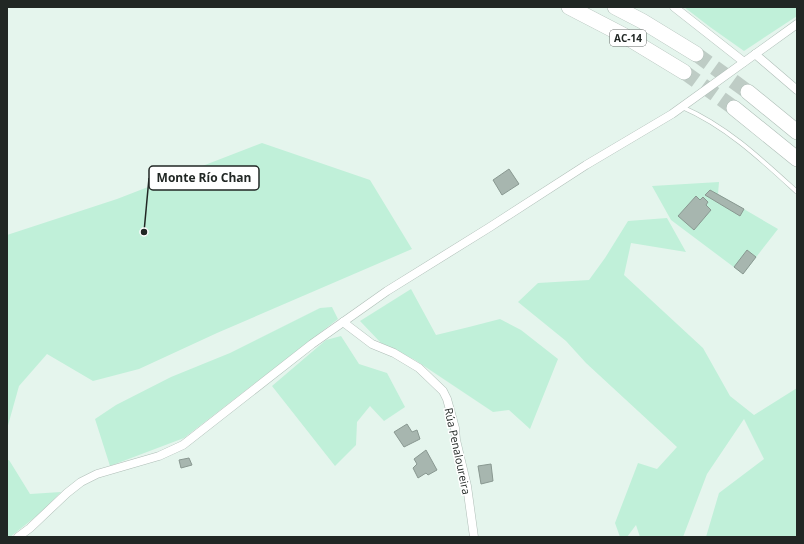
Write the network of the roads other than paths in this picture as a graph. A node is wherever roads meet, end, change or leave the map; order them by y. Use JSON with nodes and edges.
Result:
{"nodes":[{"id":1,"x":569,"y":7,"type":"edge"},
{"id":2,"x":615,"y":7,"type":"edge"},
{"id":3,"x":674,"y":7,"type":"edge"},
{"id":4,"x":797,"y":24,"type":"edge"},
{"id":5,"x":696,"y":54,"type":"tunnel mouth"},
{"id":6,"x":749,"y":58,"type":"junction"},
{"id":7,"x":684,"y":72,"type":"tunnel mouth"},
{"id":8,"x":797,"y":90,"type":"edge"},
{"id":9,"x":748,"y":92,"type":"tunnel mouth"},
{"id":10,"x":681,"y":107,"type":"junction"},
{"id":11,"x":734,"y":108,"type":"tunnel mouth"},
{"id":12,"x":797,"y":132,"type":"edge"},
{"id":13,"x":797,"y":160,"type":"edge"},
{"id":14,"x":797,"y":192,"type":"edge"},
{"id":15,"x":343,"y":322,"type":"junction"},
{"id":16,"x":18,"y":537,"type":"edge"},
{"id":17,"x":474,"y":537,"type":"edge"}],
"edges":[{"from":1,"to":7,"type":"highway","number":"AC-14"},
{"from":2,"to":5,"type":"highway","number":"AC-14"},
{"from":3,"to":6,"type":"street"},
{"from":4,"to":6,"type":"street"},
{"from":6,"to":8,"type":"street"},
{"from":6,"to":10,"type":"street"},
{"from":9,"to":12,"type":"highway"},
{"from":10,"to":14,"type":"lane"},
{"from":10,"to":15,"type":"street"},
{"from":11,"to":13,"type":"highway"},
{"from":15,"to":16,"type":"street"},
{"from":15,"to":17,"type":"street","name":"Rúa Penaloureira"}]}
